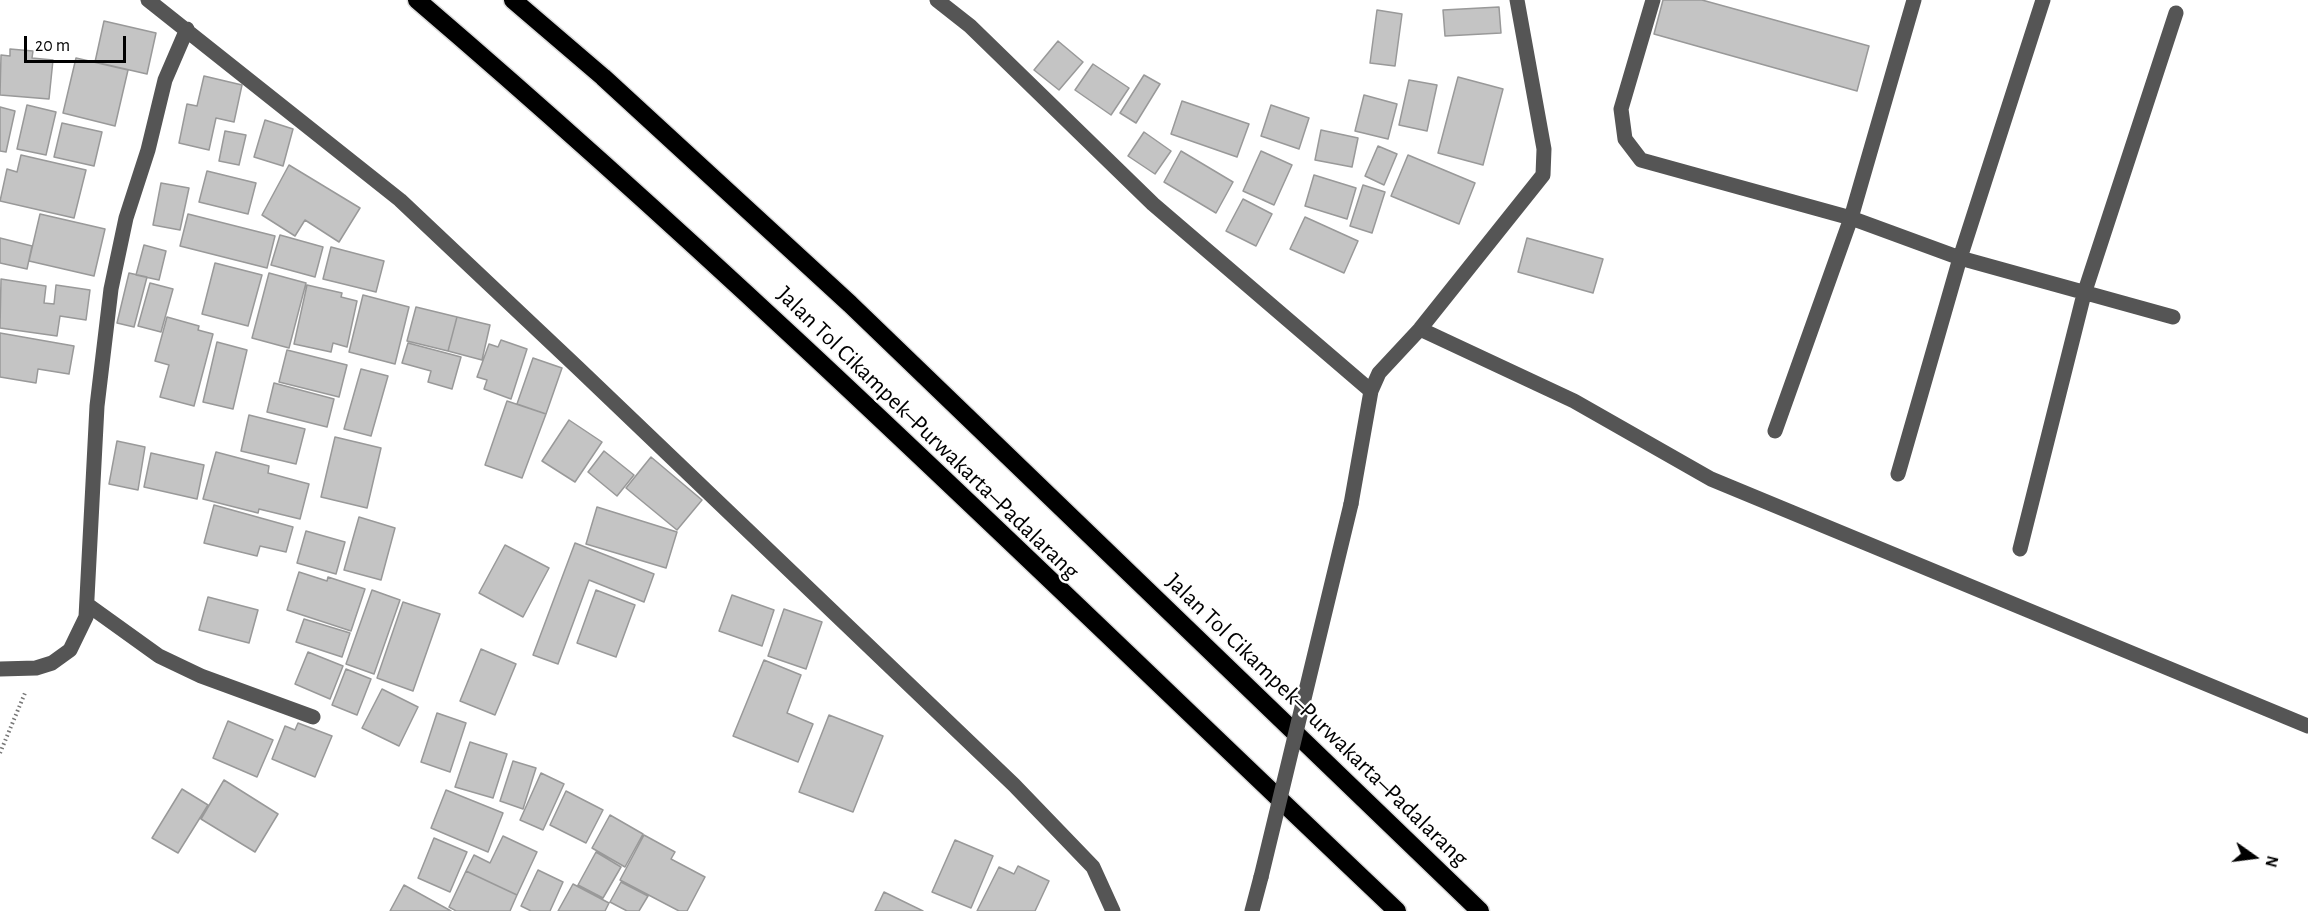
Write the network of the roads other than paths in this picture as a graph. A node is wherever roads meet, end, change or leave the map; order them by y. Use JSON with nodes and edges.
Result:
{"nodes":[{"id":1,"x":148,"y":0,"type":"edge"},
{"id":2,"x":417,"y":0,"type":"edge"},
{"id":3,"x":513,"y":0,"type":"edge"},
{"id":4,"x":937,"y":0,"type":"edge"},
{"id":5,"x":1517,"y":0,"type":"edge"},
{"id":6,"x":1653,"y":0,"type":"edge"},
{"id":7,"x":1914,"y":0,"type":"edge"},
{"id":8,"x":2043,"y":0,"type":"edge"},
{"id":9,"x":2176,"y":13,"type":"dead end"},
{"id":10,"x":187,"y":29,"type":"junction"},
{"id":11,"x":1851,"y":218,"type":"junction"},
{"id":12,"x":1960,"y":258,"type":"junction"},
{"id":13,"x":2084,"y":294,"type":"junction"},
{"id":14,"x":2173,"y":317,"type":"dead end"},
{"id":15,"x":1420,"y":329,"type":"junction"},
{"id":16,"x":1371,"y":391,"type":"junction"},
{"id":17,"x":1775,"y":431,"type":"dead end"},
{"id":18,"x":1898,"y":474,"type":"dead end"},
{"id":19,"x":2020,"y":549,"type":"dead end"},
{"id":20,"x":88,"y":605,"type":"junction"},
{"id":21,"x":0,"y":669,"type":"edge"},
{"id":22,"x":313,"y":717,"type":"dead end"},
{"id":23,"x":2308,"y":726,"type":"edge"},
{"id":24,"x":1113,"y":911,"type":"edge"},
{"id":25,"x":1252,"y":911,"type":"edge"},
{"id":26,"x":1397,"y":911,"type":"edge"},
{"id":27,"x":1480,"y":911,"type":"edge"}],
"edges":[{"from":1,"to":10,"type":"street"},
{"from":2,"to":26,"type":"highway","name":"Jalan Tol Cikampek–Purwakarta–Padalarang"},
{"from":3,"to":27,"type":"highway","name":"Jalan Tol Cikampek–Purwakarta–Padalarang"},
{"from":4,"to":16,"type":"street"},
{"from":5,"to":15,"type":"street"},
{"from":6,"to":11,"type":"street"},
{"from":7,"to":11,"type":"street"},
{"from":8,"to":12,"type":"street"},
{"from":9,"to":13,"type":"street"},
{"from":10,"to":20,"type":"street"},
{"from":10,"to":24,"type":"street"},
{"from":11,"to":12,"type":"street"},
{"from":11,"to":17,"type":"street"},
{"from":12,"to":13,"type":"street"},
{"from":12,"to":18,"type":"street"},
{"from":13,"to":14,"type":"street"},
{"from":13,"to":19,"type":"street"},
{"from":15,"to":16,"type":"street"},
{"from":15,"to":23,"type":"street"},
{"from":16,"to":25,"type":"street","bridge":true},
{"from":20,"to":21,"type":"street"},
{"from":20,"to":22,"type":"street"}]}
